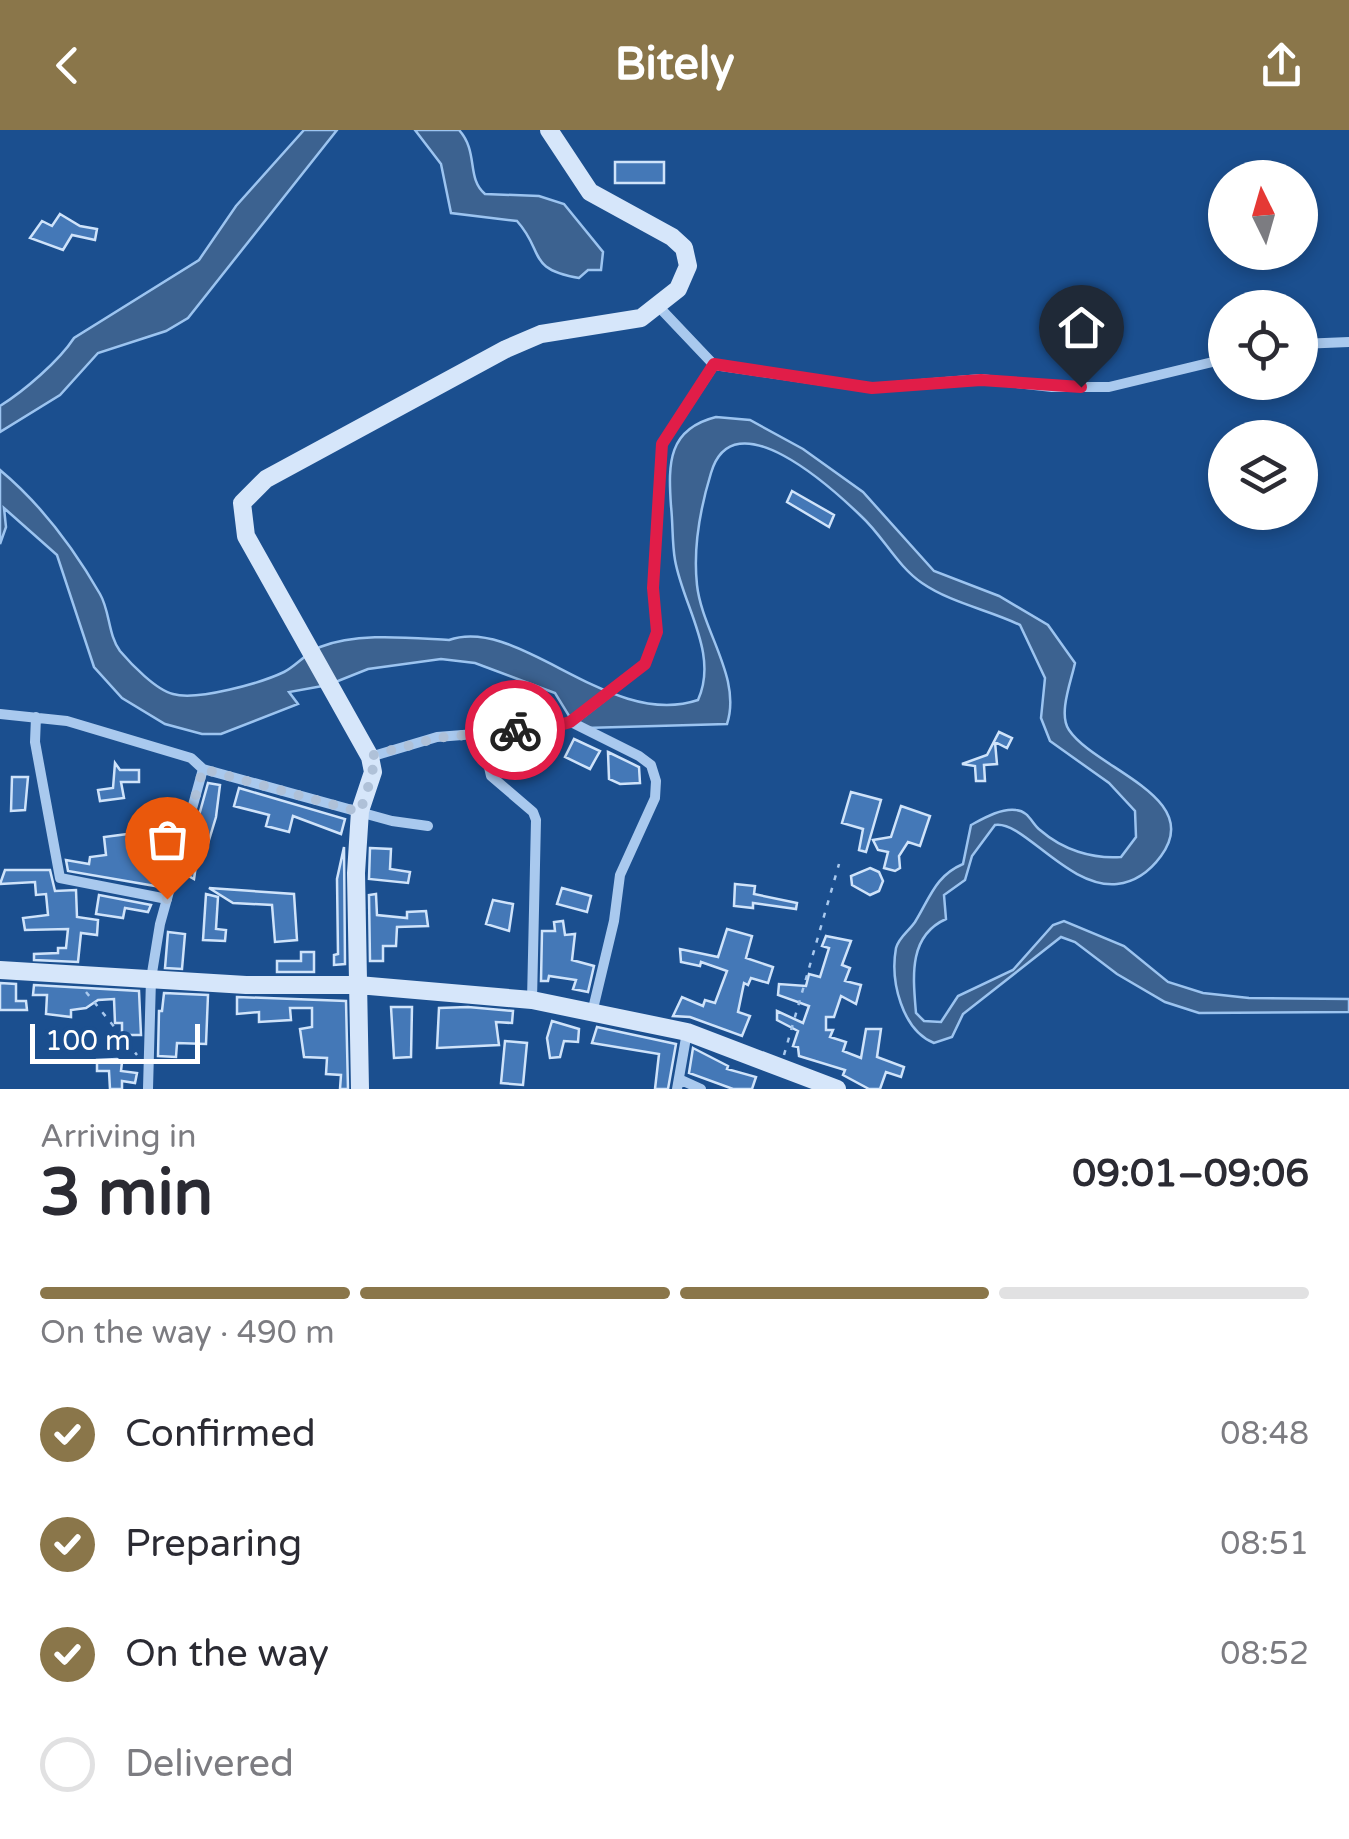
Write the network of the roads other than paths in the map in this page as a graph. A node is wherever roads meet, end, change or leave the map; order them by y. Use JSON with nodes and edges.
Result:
{"nodes":[{"id":1,"x":550,"y":130,"type":"edge"},
{"id":2,"x":659,"y":306,"type":"junction"},
{"id":3,"x":1349,"y":342,"type":"edge"},
{"id":4,"x":1318,"y":343,"type":"edge"},
{"id":5,"x":1208,"y":363,"type":"edge"},
{"id":6,"x":714,"y":364,"type":"junction"},
{"id":7,"x":0,"y":714,"type":"edge"},
{"id":8,"x":36,"y":717,"type":"junction"},
{"id":9,"x":570,"y":722,"type":"junction"},
{"id":10,"x":482,"y":731,"type":"junction"},
{"id":11,"x":370,"y":756,"type":"junction"},
{"id":12,"x":203,"y":769,"type":"junction"},
{"id":13,"x":360,"y":812,"type":"junction"},
{"id":14,"x":428,"y":826,"type":"dead end"},
{"id":15,"x":167,"y":899,"type":"junction"},
{"id":16,"x":0,"y":970,"type":"edge"},
{"id":17,"x":151,"y":978,"type":"junction"},
{"id":18,"x":358,"y":985,"type":"junction"},
{"id":19,"x":532,"y":1000,"type":"junction"},
{"id":20,"x":592,"y":1013,"type":"junction"},
{"id":21,"x":687,"y":1032,"type":"junction"},
{"id":22,"x":678,"y":1084,"type":"edge"},
{"id":23,"x":148,"y":1089,"type":"edge"},
{"id":24,"x":360,"y":1089,"type":"edge"},
{"id":25,"x":701,"y":1089,"type":"edge"},
{"id":26,"x":837,"y":1089,"type":"edge"}],
"edges":[{"from":1,"to":2,"type":"street"},
{"from":2,"to":6,"type":"street"},
{"from":2,"to":11,"type":"street"},
{"from":3,"to":4,"type":"street"},
{"from":5,"to":6,"type":"street"},
{"from":6,"to":9,"type":"street"},
{"from":7,"to":8,"type":"street"},
{"from":8,"to":12,"type":"street"},
{"from":8,"to":15,"type":"street"},
{"from":9,"to":10,"type":"street"},
{"from":9,"to":20,"type":"street"},
{"from":10,"to":11,"type":"street"},
{"from":10,"to":19,"type":"street"},
{"from":11,"to":13,"type":"street"},
{"from":12,"to":13,"type":"street"},
{"from":12,"to":15,"type":"street"},
{"from":13,"to":14,"type":"street"},
{"from":13,"to":18,"type":"street"},
{"from":15,"to":17,"type":"street"},
{"from":16,"to":17,"type":"street"},
{"from":17,"to":18,"type":"street"},
{"from":17,"to":23,"type":"street"},
{"from":18,"to":19,"type":"street"},
{"from":18,"to":24,"type":"street"},
{"from":19,"to":20,"type":"street"},
{"from":20,"to":21,"type":"street"},
{"from":21,"to":22,"type":"street"},
{"from":21,"to":26,"type":"street"},
{"from":22,"to":25,"type":"street"}]}
